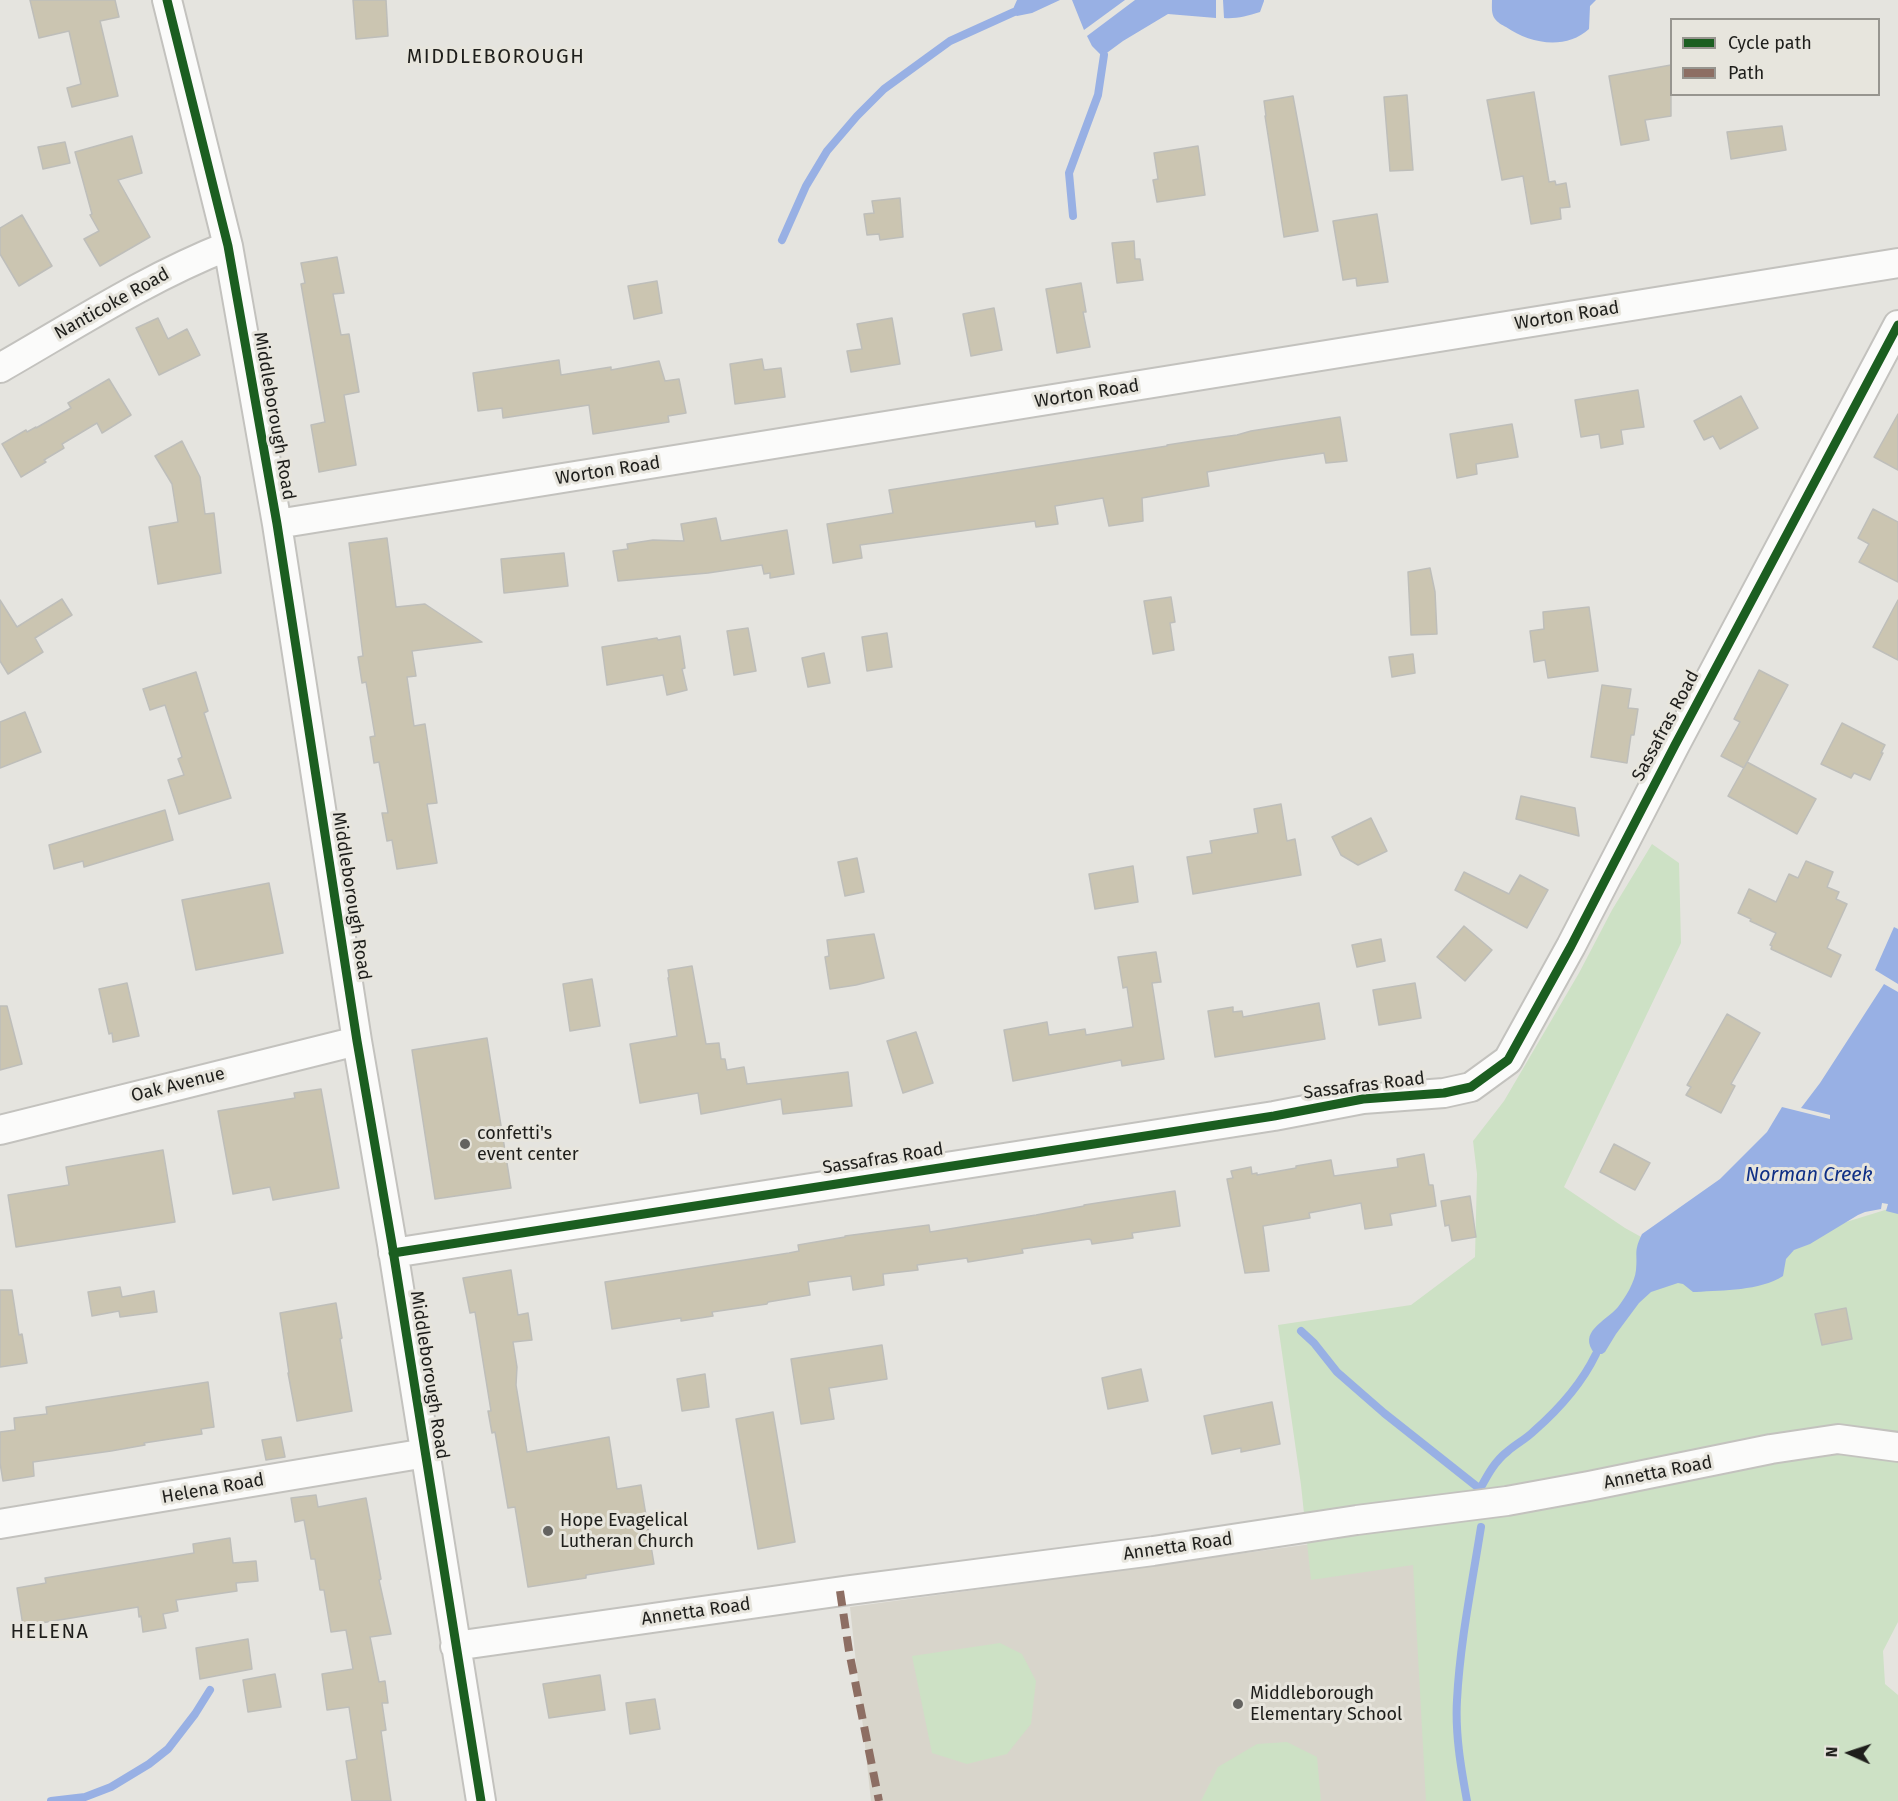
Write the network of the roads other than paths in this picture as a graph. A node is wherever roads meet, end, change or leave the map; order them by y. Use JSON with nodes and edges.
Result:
{"nodes":[{"id":1,"x":167,"y":0,"type":"edge"},
{"id":2,"x":228,"y":246,"type":"junction"},
{"id":3,"x":1898,"y":263,"type":"edge"},
{"id":4,"x":1898,"y":325,"type":"edge"},
{"id":5,"x":0,"y":368,"type":"edge"},
{"id":6,"x":277,"y":524,"type":"junction"},
{"id":7,"x":357,"y":1041,"type":"junction"},
{"id":8,"x":0,"y":1130,"type":"edge"},
{"id":9,"x":393,"y":1253,"type":"junction"},
{"id":10,"x":1898,"y":1447,"type":"edge"},
{"id":11,"x":426,"y":1453,"type":"junction"},
{"id":12,"x":0,"y":1524,"type":"edge"},
{"id":13,"x":455,"y":1646,"type":"junction"},
{"id":14,"x":481,"y":1801,"type":"edge"}],
"edges":[{"from":1,"to":2,"type":"street","name":"Middleborough Road"},
{"from":2,"to":5,"type":"street","name":"Nanticoke Road"},
{"from":2,"to":6,"type":"street","name":"Middleborough Road"},
{"from":3,"to":6,"type":"street","name":"Worton Road"},
{"from":4,"to":9,"type":"street","name":"Sassafras Road"},
{"from":6,"to":7,"type":"street","name":"Middleborough Road"},
{"from":7,"to":8,"type":"street","name":"Oak Avenue"},
{"from":7,"to":9,"type":"street","name":"Middleborough Road"},
{"from":9,"to":11,"type":"street","name":"Middleborough Road"},
{"from":10,"to":13,"type":"street","name":"Annetta Road"},
{"from":11,"to":12,"type":"street","name":"Helena Road"},
{"from":11,"to":13,"type":"street","name":"Middleborough Road"},
{"from":13,"to":14,"type":"street","name":"Middleborough Road"}]}
